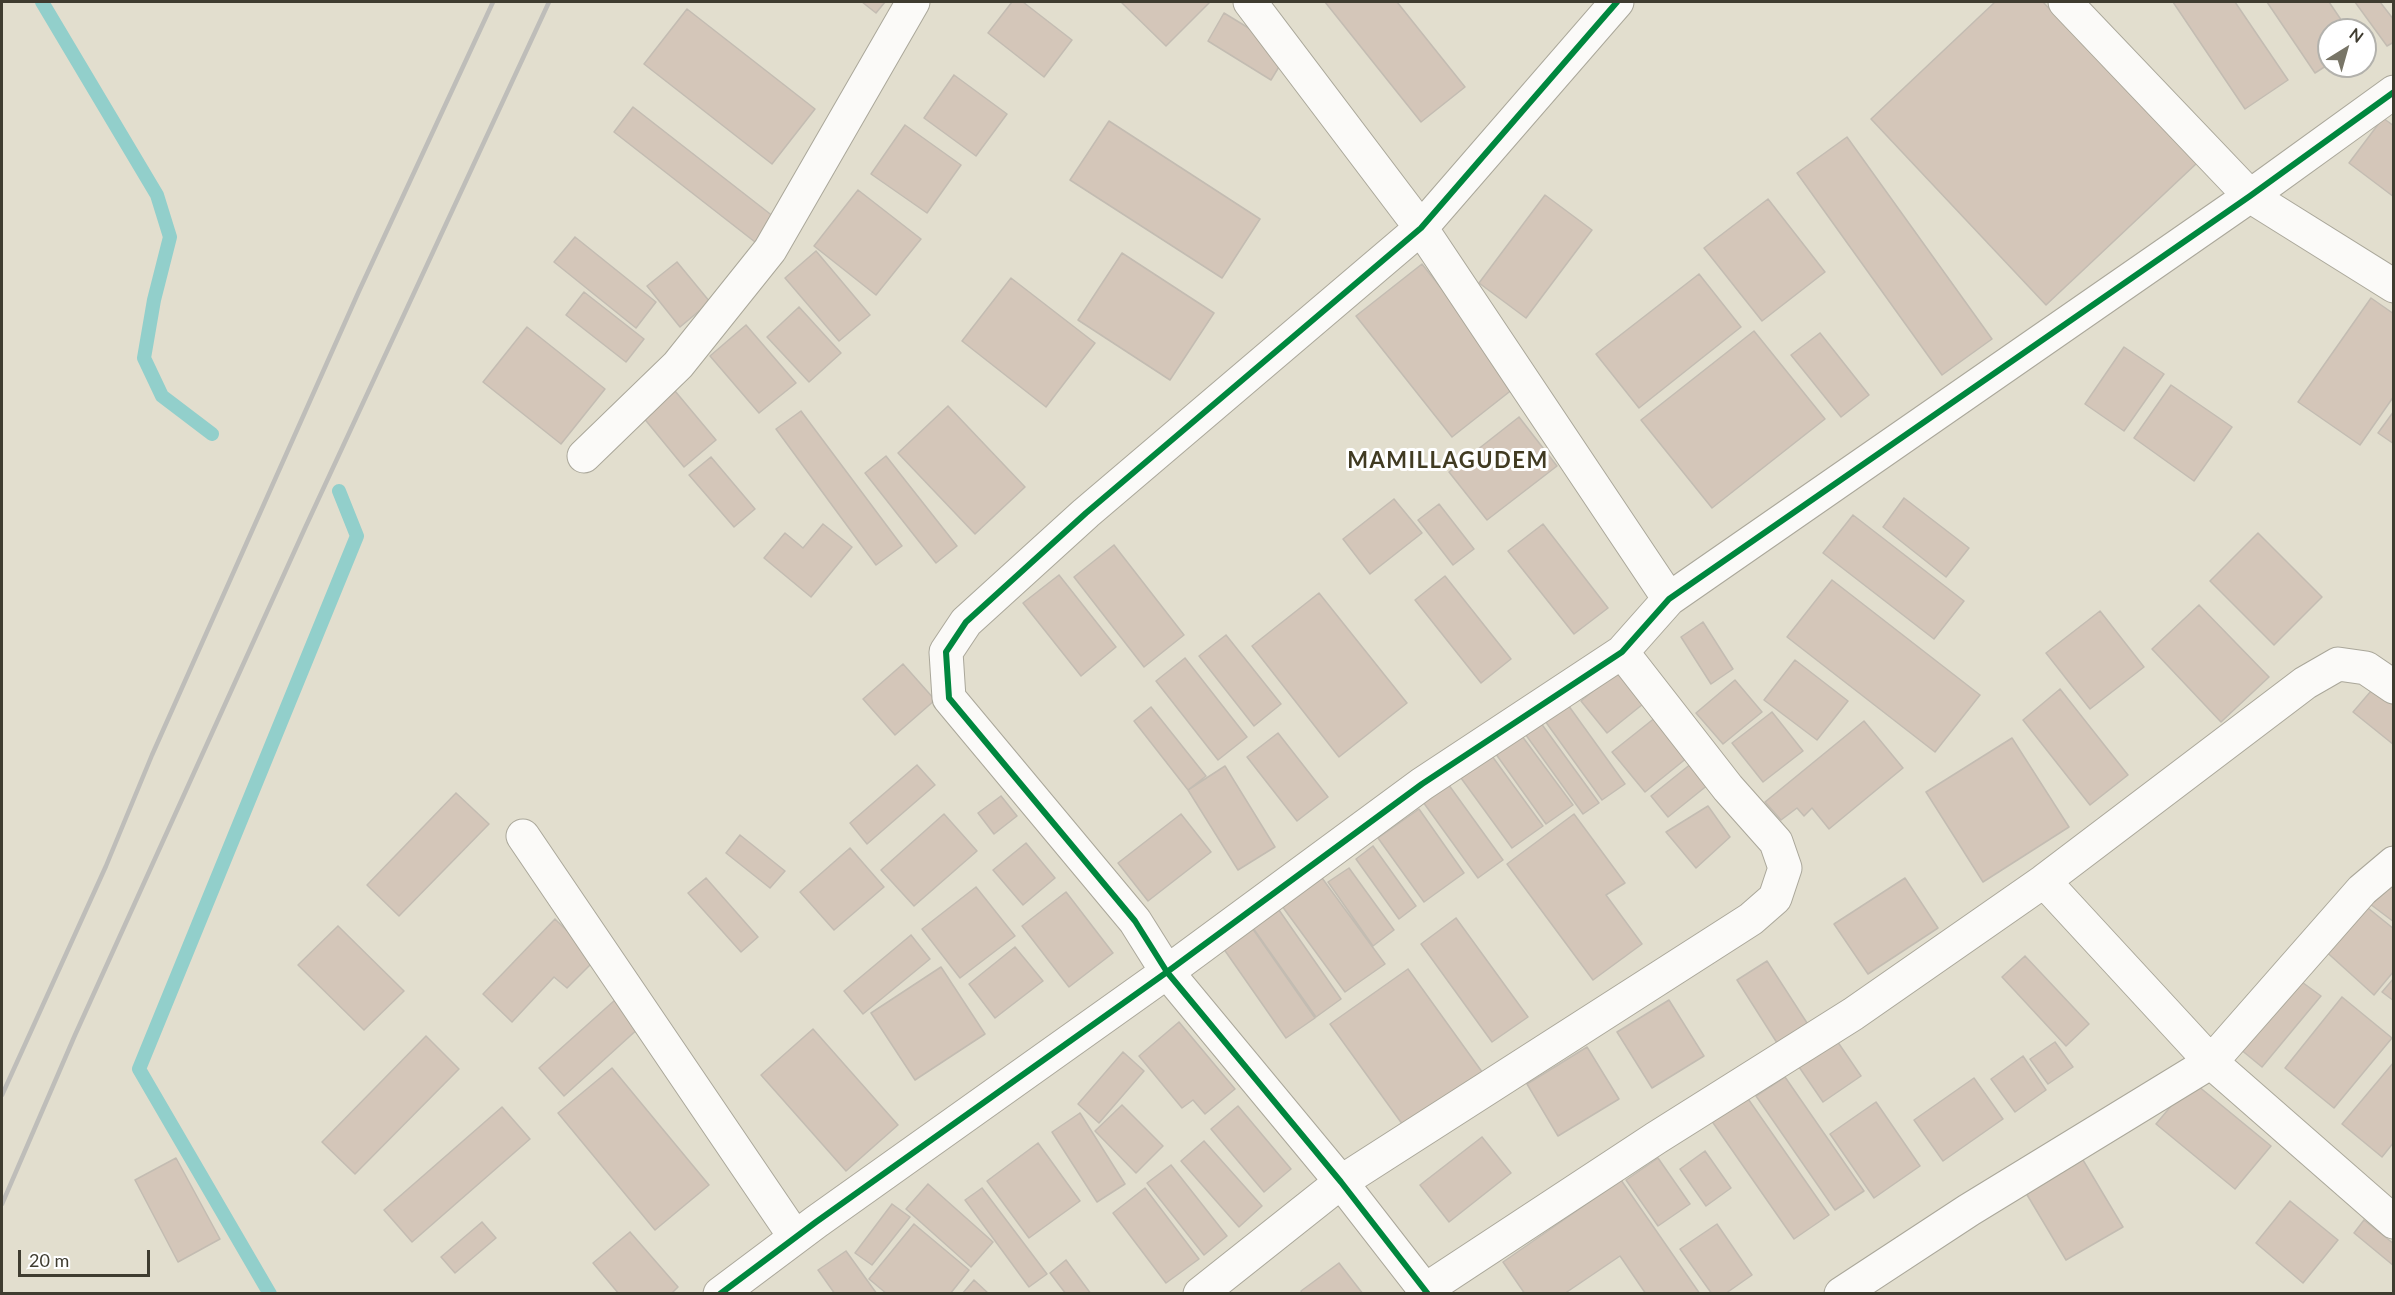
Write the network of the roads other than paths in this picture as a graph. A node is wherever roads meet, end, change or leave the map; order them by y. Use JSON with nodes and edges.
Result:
{"nodes":[{"id":1,"x":913,"y":2,"type":"edge"},
{"id":2,"x":1250,"y":2,"type":"edge"},
{"id":3,"x":1617,"y":2,"type":"edge"},
{"id":4,"x":2065,"y":2,"type":"edge"},
{"id":5,"x":2394,"y":92,"type":"edge"},
{"id":6,"x":2250,"y":196,"type":"junction"},
{"id":7,"x":1421,"y":228,"type":"junction"},
{"id":8,"x":2394,"y":286,"type":"edge"},
{"id":9,"x":584,"y":456,"type":"dead end"},
{"id":10,"x":1669,"y":599,"type":"junction"},
{"id":11,"x":1622,"y":652,"type":"junction"},
{"id":12,"x":2394,"y":687,"type":"edge"},
{"id":13,"x":523,"y":836,"type":"dead end"},
{"id":14,"x":2394,"y":863,"type":"edge"},
{"id":15,"x":2044,"y":881,"type":"junction"},
{"id":16,"x":1167,"y":972,"type":"junction"},
{"id":17,"x":2211,"y":1062,"type":"junction"},
{"id":18,"x":1341,"y":1182,"type":"junction"},
{"id":19,"x":2394,"y":1222,"type":"edge"},
{"id":20,"x":795,"y":1238,"type":"junction"},
{"id":21,"x":1426,"y":1292,"type":"edge"},
{"id":22,"x":720,"y":1293,"type":"edge"},
{"id":23,"x":1200,"y":1293,"type":"edge"},
{"id":24,"x":1841,"y":1293,"type":"edge"}],
"edges":[{"from":1,"to":9,"type":"street"},
{"from":2,"to":7,"type":"street"},
{"from":3,"to":7,"type":"street"},
{"from":4,"to":6,"type":"street"},
{"from":5,"to":6,"type":"street"},
{"from":6,"to":8,"type":"street"},
{"from":6,"to":10,"type":"street"},
{"from":7,"to":10,"type":"street"},
{"from":7,"to":16,"type":"street"},
{"from":10,"to":11,"type":"street"},
{"from":11,"to":16,"type":"street"},
{"from":11,"to":18,"type":"street"},
{"from":12,"to":15,"type":"street"},
{"from":13,"to":20,"type":"street"},
{"from":14,"to":17,"type":"street"},
{"from":15,"to":17,"type":"street"},
{"from":15,"to":21,"type":"street"},
{"from":16,"to":18,"type":"street"},
{"from":16,"to":20,"type":"street"},
{"from":17,"to":19,"type":"street"},
{"from":17,"to":24,"type":"street"},
{"from":18,"to":21,"type":"street"},
{"from":18,"to":23,"type":"street"},
{"from":20,"to":22,"type":"street"}]}
